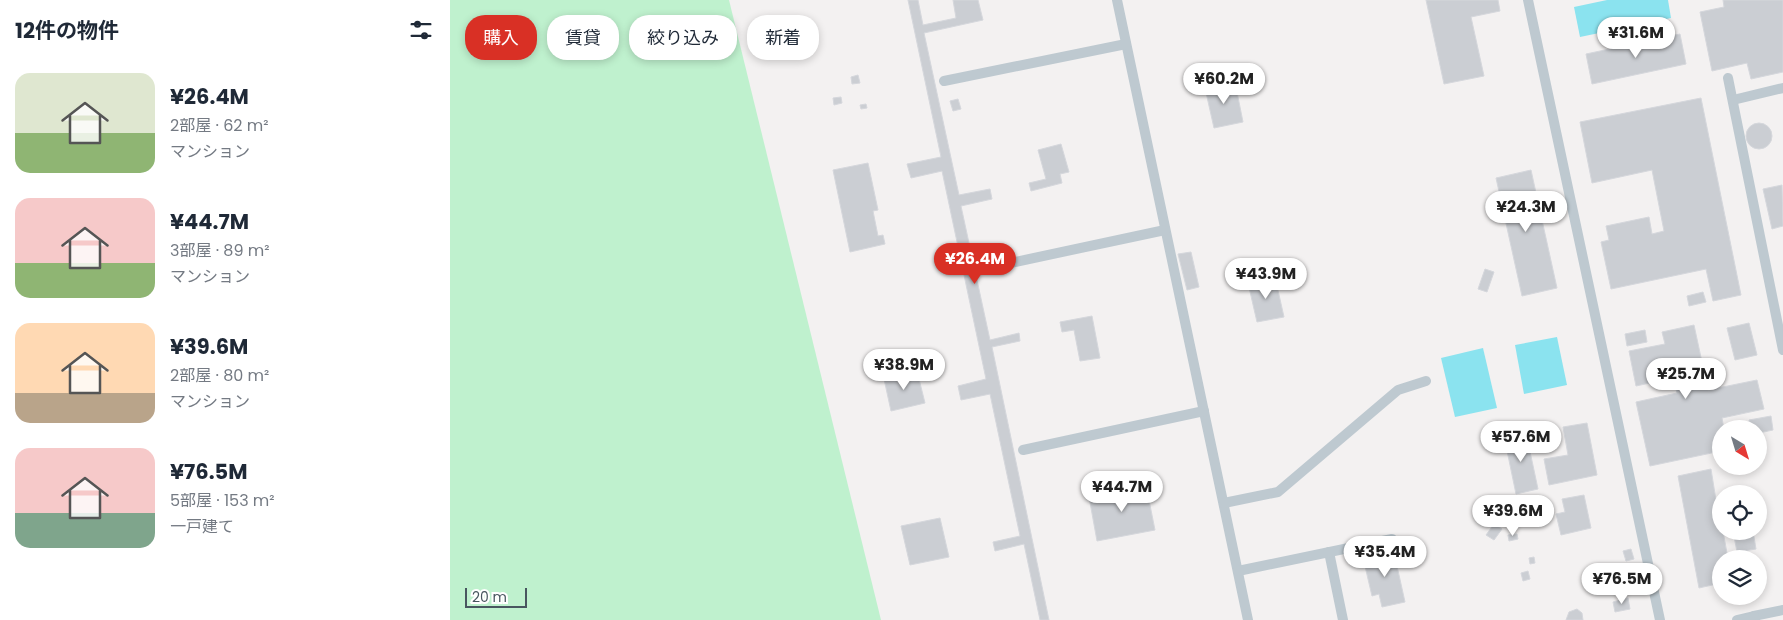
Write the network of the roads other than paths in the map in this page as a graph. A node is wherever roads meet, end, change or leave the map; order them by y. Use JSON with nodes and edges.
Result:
{"nodes":[{"id":1,"x":1117,"y":0,"type":"edge"},
{"id":2,"x":1528,"y":0,"type":"edge"},
{"id":3,"x":1126,"y":44,"type":"junction"},
{"id":4,"x":1728,"y":78,"type":"dead end"},
{"id":5,"x":944,"y":81,"type":"dead end"},
{"id":6,"x":1783,"y":88,"type":"edge"},
{"id":7,"x":1733,"y":100,"type":"junction"},
{"id":8,"x":1166,"y":230,"type":"junction"},
{"id":9,"x":987,"y":268,"type":"dead end"},
{"id":10,"x":1783,"y":350,"type":"edge"},
{"id":11,"x":1426,"y":382,"type":"dead end"},
{"id":12,"x":1204,"y":411,"type":"junction"},
{"id":13,"x":1023,"y":450,"type":"dead end"},
{"id":14,"x":1224,"y":502,"type":"junction"},
{"id":15,"x":1392,"y":539,"type":"dead end"},
{"id":16,"x":1329,"y":552,"type":"junction"},
{"id":17,"x":1238,"y":570,"type":"junction"},
{"id":18,"x":1783,"y":610,"type":"edge"},
{"id":19,"x":1755,"y":618,"type":"edge"},
{"id":20,"x":1248,"y":620,"type":"edge"},
{"id":21,"x":1343,"y":620,"type":"edge"},
{"id":22,"x":1660,"y":620,"type":"edge"},
{"id":23,"x":1737,"y":620,"type":"edge"}],
"edges":[{"from":1,"to":3,"type":"lane"},
{"from":2,"to":22,"type":"lane"},
{"from":3,"to":5,"type":"lane"},
{"from":3,"to":8,"type":"lane"},
{"from":4,"to":7,"type":"lane"},
{"from":6,"to":7,"type":"lane"},
{"from":7,"to":10,"type":"lane"},
{"from":8,"to":9,"type":"lane"},
{"from":8,"to":12,"type":"lane"},
{"from":11,"to":14,"type":"lane"},
{"from":12,"to":13,"type":"lane"},
{"from":12,"to":14,"type":"lane"},
{"from":14,"to":17,"type":"lane"},
{"from":15,"to":16,"type":"lane"},
{"from":16,"to":17,"type":"lane"},
{"from":16,"to":21,"type":"lane"},
{"from":17,"to":20,"type":"lane"},
{"from":18,"to":19,"type":"lane"},
{"from":19,"to":23,"type":"lane"}]}
